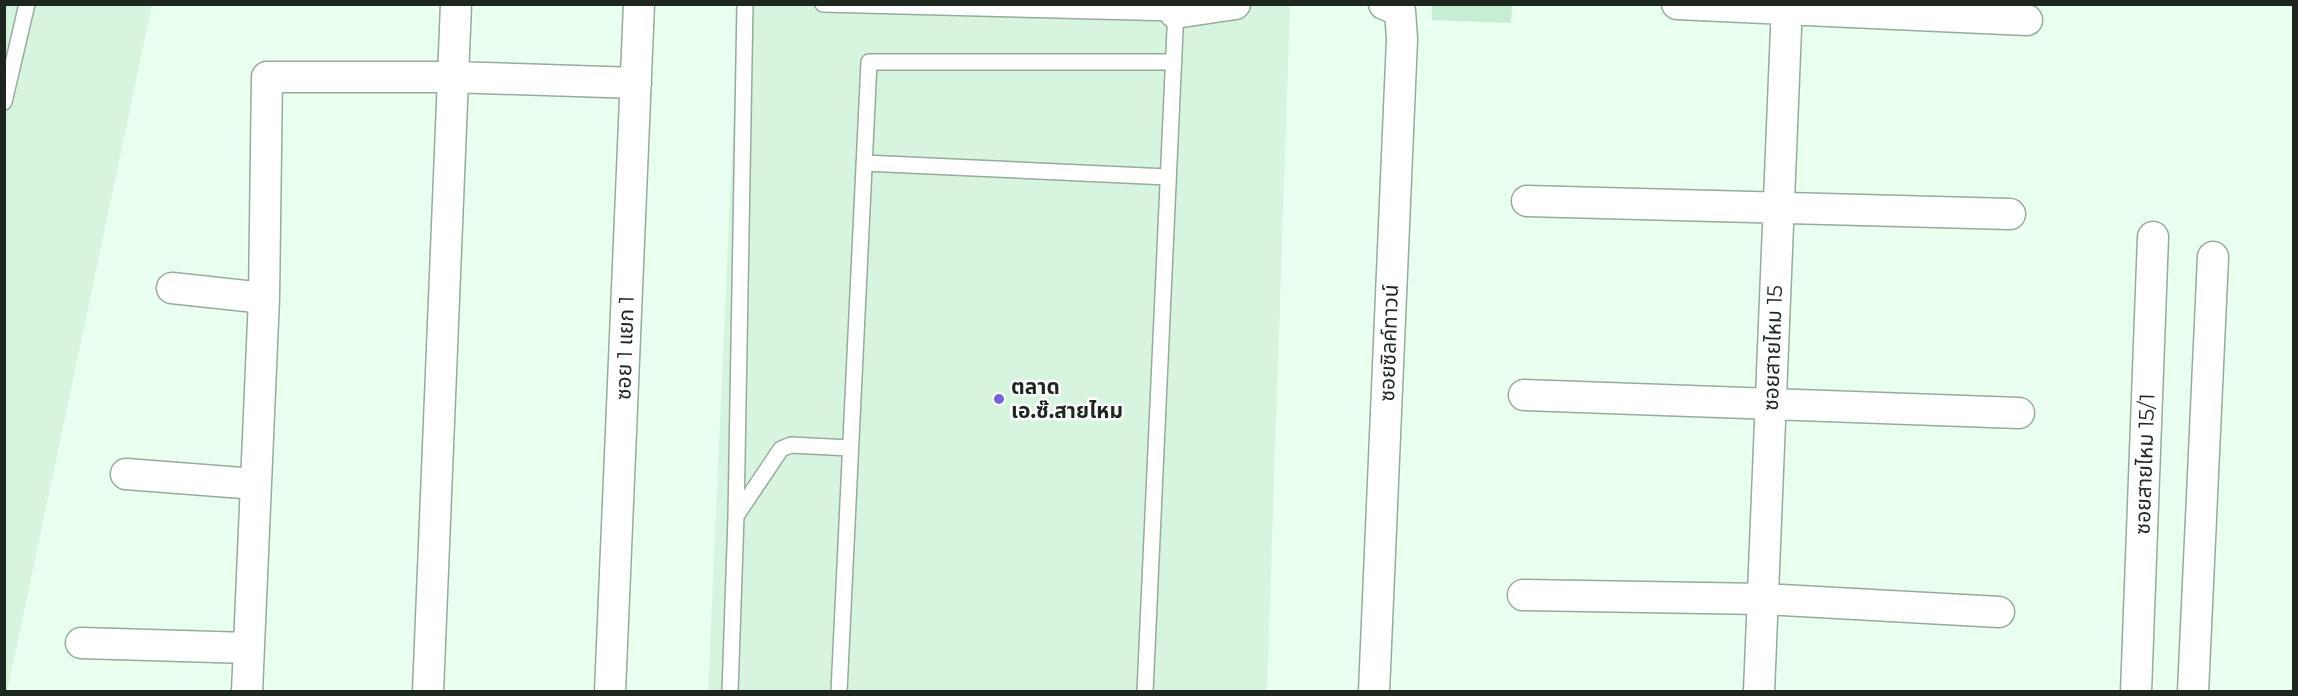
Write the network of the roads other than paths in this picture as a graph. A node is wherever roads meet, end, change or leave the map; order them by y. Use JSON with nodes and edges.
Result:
{"nodes":[{"id":1,"x":27,"y":4,"type":"edge"},
{"id":2,"x":456,"y":4,"type":"edge"},
{"id":3,"x":639,"y":4,"type":"edge"},
{"id":4,"x":745,"y":4,"type":"edge"},
{"id":5,"x":823,"y":4,"type":"edge"},
{"id":6,"x":1235,"y":4,"type":"edge"},
{"id":7,"x":1384,"y":4,"type":"edge"},
{"id":8,"x":1677,"y":4,"type":"edge"},
{"id":9,"x":1787,"y":6,"type":"edge"},
{"id":10,"x":1175,"y":9,"type":"edge"},
{"id":11,"x":2027,"y":20,"type":"dead end"},
{"id":12,"x":1174,"y":62,"type":"junction"},
{"id":13,"x":453,"y":77,"type":"junction"},
{"id":14,"x":636,"y":83,"type":"junction"},
{"id":15,"x":4,"y":102,"type":"edge"},
{"id":16,"x":864,"y":163,"type":"junction"},
{"id":17,"x":1168,"y":177,"type":"junction"},
{"id":18,"x":1527,"y":201,"type":"dead end"},
{"id":19,"x":1779,"y":206,"type":"junction"},
{"id":20,"x":2010,"y":214,"type":"dead end"},
{"id":21,"x":2153,"y":237,"type":"dead end"},
{"id":22,"x":2213,"y":257,"type":"dead end"},
{"id":23,"x":172,"y":288,"type":"dead end"},
{"id":24,"x":264,"y":298,"type":"junction"},
{"id":25,"x":1524,"y":395,"type":"dead end"},
{"id":26,"x":1771,"y":403,"type":"junction"},
{"id":27,"x":2019,"y":412,"type":"dead end"},
{"id":28,"x":850,"y":448,"type":"junction"},
{"id":29,"x":126,"y":474,"type":"dead end"},
{"id":30,"x":256,"y":484,"type":"junction"},
{"id":31,"x":736,"y":516,"type":"junction"},
{"id":32,"x":1523,"y":595,"type":"dead end"},
{"id":33,"x":1762,"y":599,"type":"junction"},
{"id":34,"x":1999,"y":612,"type":"dead end"},
{"id":35,"x":81,"y":644,"type":"dead end"},
{"id":36,"x":249,"y":648,"type":"junction"},
{"id":37,"x":247,"y":692,"type":"edge"},
{"id":38,"x":428,"y":692,"type":"edge"},
{"id":39,"x":610,"y":692,"type":"edge"},
{"id":40,"x":730,"y":692,"type":"edge"},
{"id":41,"x":839,"y":692,"type":"edge"},
{"id":42,"x":1145,"y":692,"type":"edge"},
{"id":43,"x":1374,"y":692,"type":"edge"},
{"id":44,"x":1759,"y":692,"type":"edge"},
{"id":45,"x":2136,"y":692,"type":"edge"},
{"id":46,"x":2193,"y":692,"type":"edge"}],
"edges":[{"from":1,"to":15,"type":"lane"},
{"from":2,"to":13,"type":"street"},
{"from":3,"to":14,"type":"street","name":"ซอย 1 แยก 1"},
{"from":4,"to":31,"type":"lane"},
{"from":5,"to":10,"type":"lane"},
{"from":6,"to":10,"type":"street"},
{"from":7,"to":43,"type":"street","name":"ซอยซิลค์ทาวน์"},
{"from":8,"to":9,"type":"street"},
{"from":9,"to":11,"type":"street"},
{"from":9,"to":19,"type":"street","name":"ซอยสายไหม 15"},
{"from":10,"to":12,"type":"lane"},
{"from":12,"to":16,"type":"lane"},
{"from":12,"to":17,"type":"lane"},
{"from":13,"to":14,"type":"street"},
{"from":13,"to":24,"type":"street"},
{"from":13,"to":38,"type":"street"},
{"from":14,"to":39,"type":"street","name":"ซอย 1 แยก 1"},
{"from":16,"to":17,"type":"lane"},
{"from":16,"to":28,"type":"lane"},
{"from":17,"to":42,"type":"lane"},
{"from":18,"to":19,"type":"street"},
{"from":19,"to":20,"type":"street"},
{"from":19,"to":26,"type":"street","name":"ซอยสายไหม 15"},
{"from":21,"to":45,"type":"street","name":"ซอยสายไหม 15/1"},
{"from":22,"to":46,"type":"street"},
{"from":23,"to":24,"type":"street"},
{"from":24,"to":30,"type":"street"},
{"from":25,"to":26,"type":"street"},
{"from":26,"to":27,"type":"street"},
{"from":26,"to":33,"type":"street","name":"ซอยสายไหม 15"},
{"from":28,"to":31,"type":"lane"},
{"from":28,"to":41,"type":"lane"},
{"from":29,"to":30,"type":"street"},
{"from":30,"to":36,"type":"street"},
{"from":31,"to":40,"type":"lane"},
{"from":32,"to":33,"type":"street"},
{"from":33,"to":34,"type":"street"},
{"from":33,"to":44,"type":"street","name":"ซอยสายไหม 15"},
{"from":35,"to":36,"type":"street"},
{"from":36,"to":37,"type":"street"}]}
